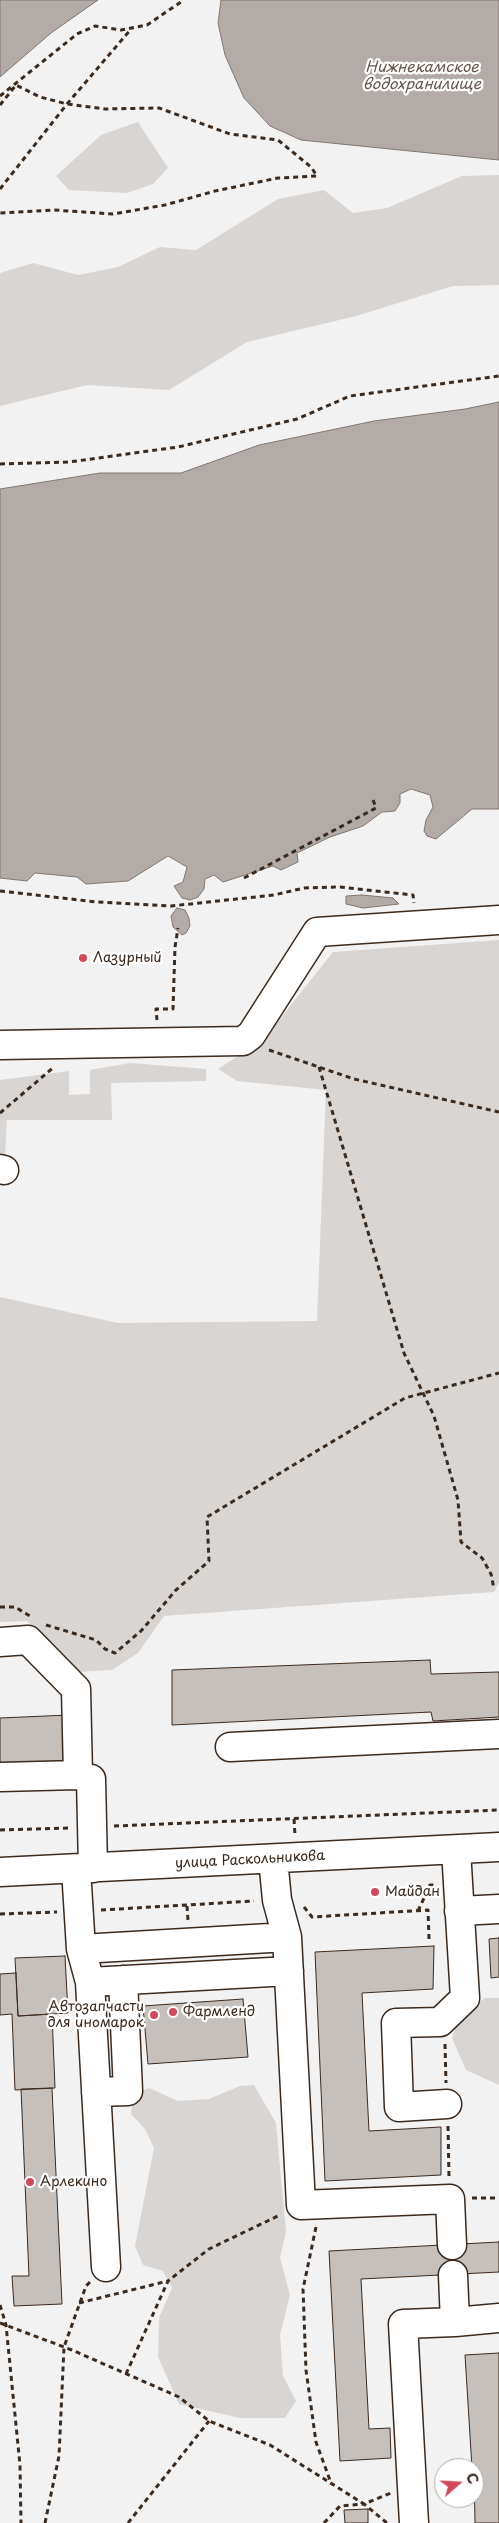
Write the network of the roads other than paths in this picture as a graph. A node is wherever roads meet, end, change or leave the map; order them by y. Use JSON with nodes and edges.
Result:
{"nodes":[{"id":1,"x":499,"y":920,"type":"edge"},
{"id":2,"x":0,"y":1045,"type":"edge"},
{"id":3,"x":0,"y":1642,"type":"edge"},
{"id":4,"x":499,"y":1734,"type":"edge"},
{"id":5,"x":230,"y":1747,"type":"dead end"},
{"id":6,"x":0,"y":1777,"type":"edge"},
{"id":7,"x":91,"y":1779,"type":"dead end"},
{"id":8,"x":499,"y":1848,"type":"edge"},
{"id":9,"x":456,"y":1850,"type":"junction"},
{"id":10,"x":273,"y":1859,"type":"junction"},
{"id":11,"x":85,"y":1868,"type":"junction"},
{"id":12,"x":0,"y":1872,"type":"edge"},
{"id":13,"x":499,"y":1909,"type":"edge"},
{"id":14,"x":459,"y":1911,"type":"junction"},
{"id":15,"x":288,"y":1937,"type":"junction"},
{"id":16,"x":81,"y":1949,"type":"junction"},
{"id":17,"x":289,"y":1971,"type":"junction"},
{"id":18,"x":123,"y":1980,"type":"junction"},
{"id":19,"x":90,"y":1982,"type":"junction"},
{"id":20,"x":96,"y":2092,"type":"junction"},
{"id":21,"x":447,"y":2104,"type":"road end"},
{"id":22,"x":452,"y":2245,"type":"dead end"},
{"id":23,"x":106,"y":2267,"type":"road end"},
{"id":24,"x":453,"y":2275,"type":"dead end"},
{"id":25,"x":499,"y":2318,"type":"edge"},
{"id":26,"x":455,"y":2322,"type":"junction"},
{"id":27,"x":414,"y":2523,"type":"edge"}],
"edges":[{"from":1,"to":2,"type":"street"},
{"from":3,"to":6,"type":"street"},
{"from":4,"to":5,"type":"street"},
{"from":7,"to":11,"type":"street"},
{"from":8,"to":9,"type":"street","name":"улица Раскольникова"},
{"from":9,"to":10,"type":"street","name":"улица Раскольникова"},
{"from":9,"to":14,"type":"street"},
{"from":10,"to":11,"type":"street","name":"улица Раскольникова"},
{"from":10,"to":15,"type":"street"},
{"from":11,"to":12,"type":"street","name":"улица Раскольникова"},
{"from":11,"to":16,"type":"street"},
{"from":13,"to":14,"type":"street"},
{"from":14,"to":21,"type":"street"},
{"from":15,"to":16,"type":"street"},
{"from":15,"to":17,"type":"street"},
{"from":16,"to":19,"type":"street"},
{"from":17,"to":18,"type":"street"},
{"from":17,"to":22,"type":"street"},
{"from":18,"to":19,"type":"street"},
{"from":18,"to":20,"type":"street"},
{"from":19,"to":20,"type":"street"},
{"from":20,"to":23,"type":"street"},
{"from":24,"to":26,"type":"street"},
{"from":25,"to":26,"type":"street"},
{"from":26,"to":27,"type":"street"}]}
